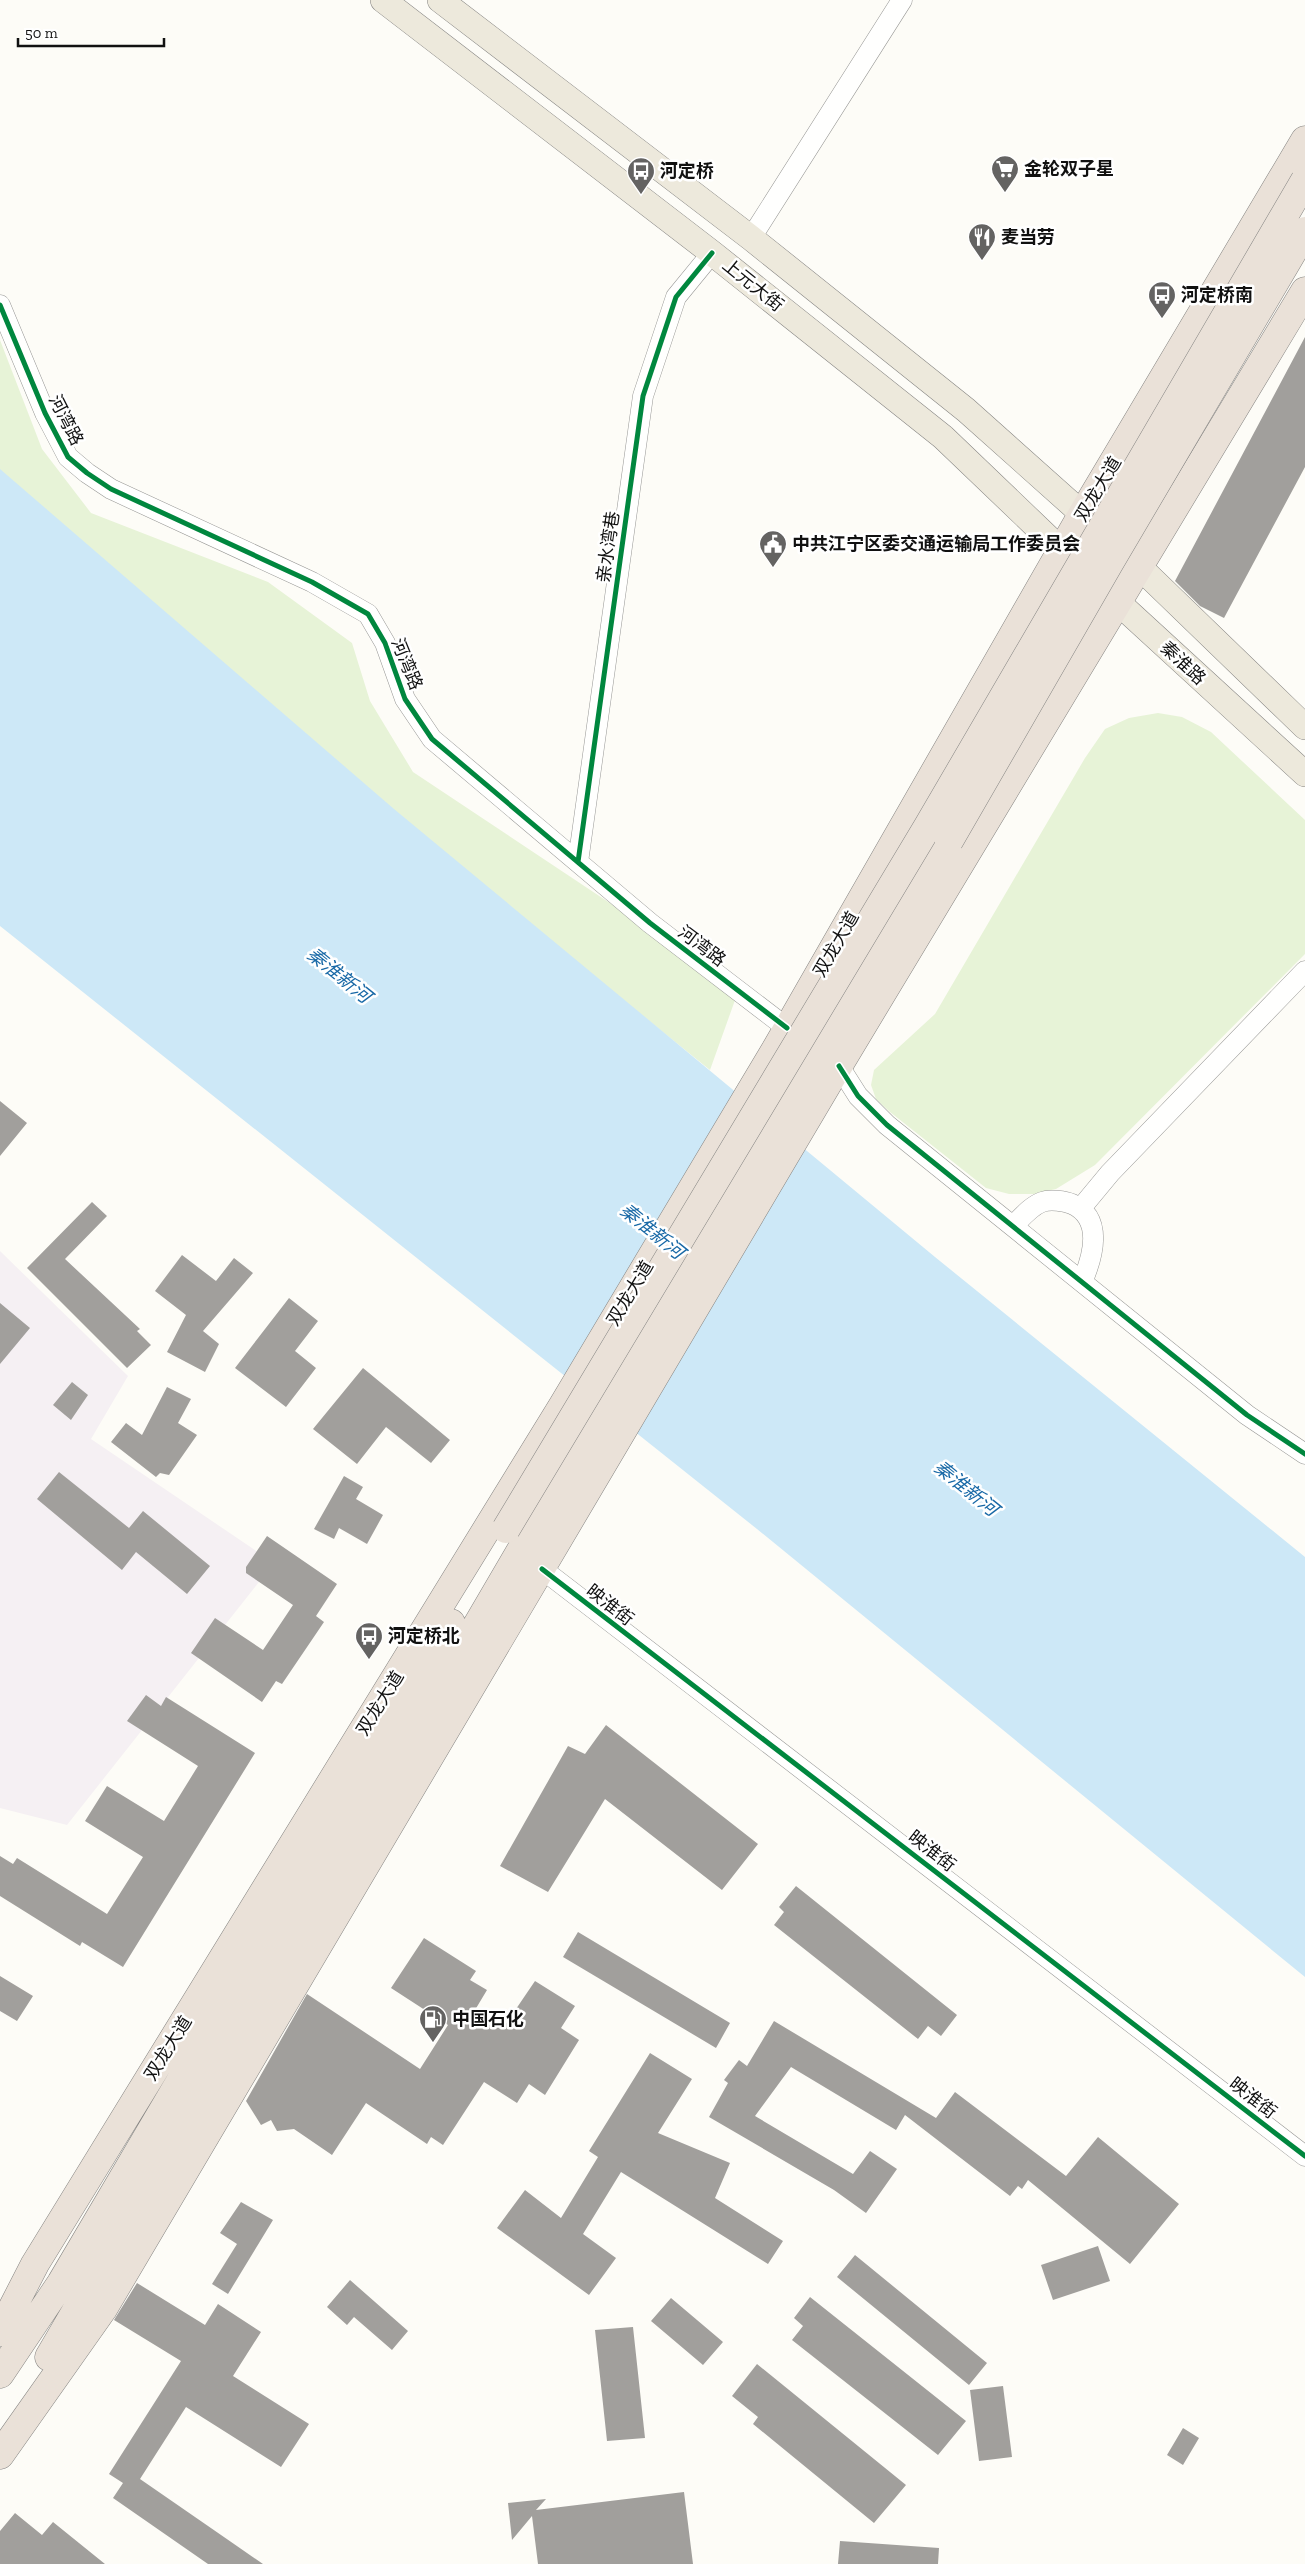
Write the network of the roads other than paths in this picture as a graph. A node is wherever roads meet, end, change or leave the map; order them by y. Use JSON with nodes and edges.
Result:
{"nodes":[{"id":1,"x":383,"y":0,"type":"edge"},
{"id":2,"x":440,"y":0,"type":"edge"},
{"id":3,"x":902,"y":0,"type":"edge"},
{"id":4,"x":1305,"y":140,"type":"edge"},
{"id":5,"x":1305,"y":180,"type":"edge"},
{"id":6,"x":1305,"y":231,"type":"edge"},
{"id":7,"x":751,"y":238,"type":"junction"},
{"id":8,"x":712,"y":253,"type":"junction"},
{"id":9,"x":1305,"y":290,"type":"edge"},
{"id":10,"x":0,"y":304,"type":"edge"},
{"id":11,"x":1083,"y":513,"type":"junction"},
{"id":12,"x":1062,"y":551,"type":"junction"},
{"id":13,"x":1140,"y":568,"type":"junction"},
{"id":14,"x":1119,"y":603,"type":"junction"},
{"id":15,"x":1305,"y":727,"type":"edge"},
{"id":16,"x":1305,"y":774,"type":"edge"},
{"id":17,"x":578,"y":862,"type":"junction"},
{"id":18,"x":1305,"y":971,"type":"edge"},
{"id":19,"x":782,"y":1038,"type":"junction"},
{"id":20,"x":834,"y":1075,"type":"junction"},
{"id":21,"x":1081,"y":1208,"type":"junction"},
{"id":22,"x":1013,"y":1226,"type":"junction"},
{"id":23,"x":1082,"y":1282,"type":"junction"},
{"id":24,"x":1305,"y":1454,"type":"edge"},
{"id":25,"x":516,"y":1536,"type":"junction"},
{"id":26,"x":542,"y":1569,"type":"junction"},
{"id":27,"x":1305,"y":2156,"type":"edge"},
{"id":28,"x":0,"y":2332,"type":"edge"},
{"id":29,"x":0,"y":2374,"type":"edge"},
{"id":30,"x":0,"y":2438,"type":"edge"},
{"id":31,"x":0,"y":2454,"type":"edge"}],
"edges":[{"from":1,"to":8,"type":"main road","name":"上元大街"},
{"from":2,"to":7,"type":"main road","name":"上元大街"},
{"from":3,"to":7,"type":"street"},
{"from":4,"to":11,"type":"highway","name":"双龙大道"},
{"from":5,"to":25,"type":"highway","bridge":true},
{"from":6,"to":25,"type":"highway","bridge":true},
{"from":7,"to":11,"type":"main road","name":"上元大街"},
{"from":8,"to":12,"type":"main road","name":"上元大街"},
{"from":8,"to":17,"type":"street","name":"亲水湾巷"},
{"from":9,"to":13,"type":"highway"},
{"from":10,"to":17,"type":"street","name":"河湾路"},
{"from":11,"to":12,"type":"highway","name":"双龙大道"},
{"from":11,"to":13,"type":"main road"},
{"from":12,"to":14,"type":"main road","name":"秦淮路"},
{"from":12,"to":19,"type":"highway","name":"双龙大道"},
{"from":13,"to":14,"type":"highway"},
{"from":13,"to":15,"type":"main road"},
{"from":14,"to":16,"type":"main road","name":"秦淮路"},
{"from":14,"to":20,"type":"highway"},
{"from":17,"to":19,"type":"street","name":"河湾路"},
{"from":18,"to":21,"type":"street"},
{"from":19,"to":28,"type":"highway","name":"双龙大道"},
{"from":20,"to":22,"type":"street"},
{"from":20,"to":26,"type":"highway"},
{"from":21,"to":22,"type":"street"},
{"from":21,"to":23,"type":"street"},
{"from":22,"to":23,"type":"street"},
{"from":23,"to":24,"type":"street"},
{"from":25,"to":29,"type":"highway"},
{"from":25,"to":30,"type":"highway"},
{"from":26,"to":27,"type":"street","name":"映淮街"},
{"from":26,"to":31,"type":"highway"}]}
